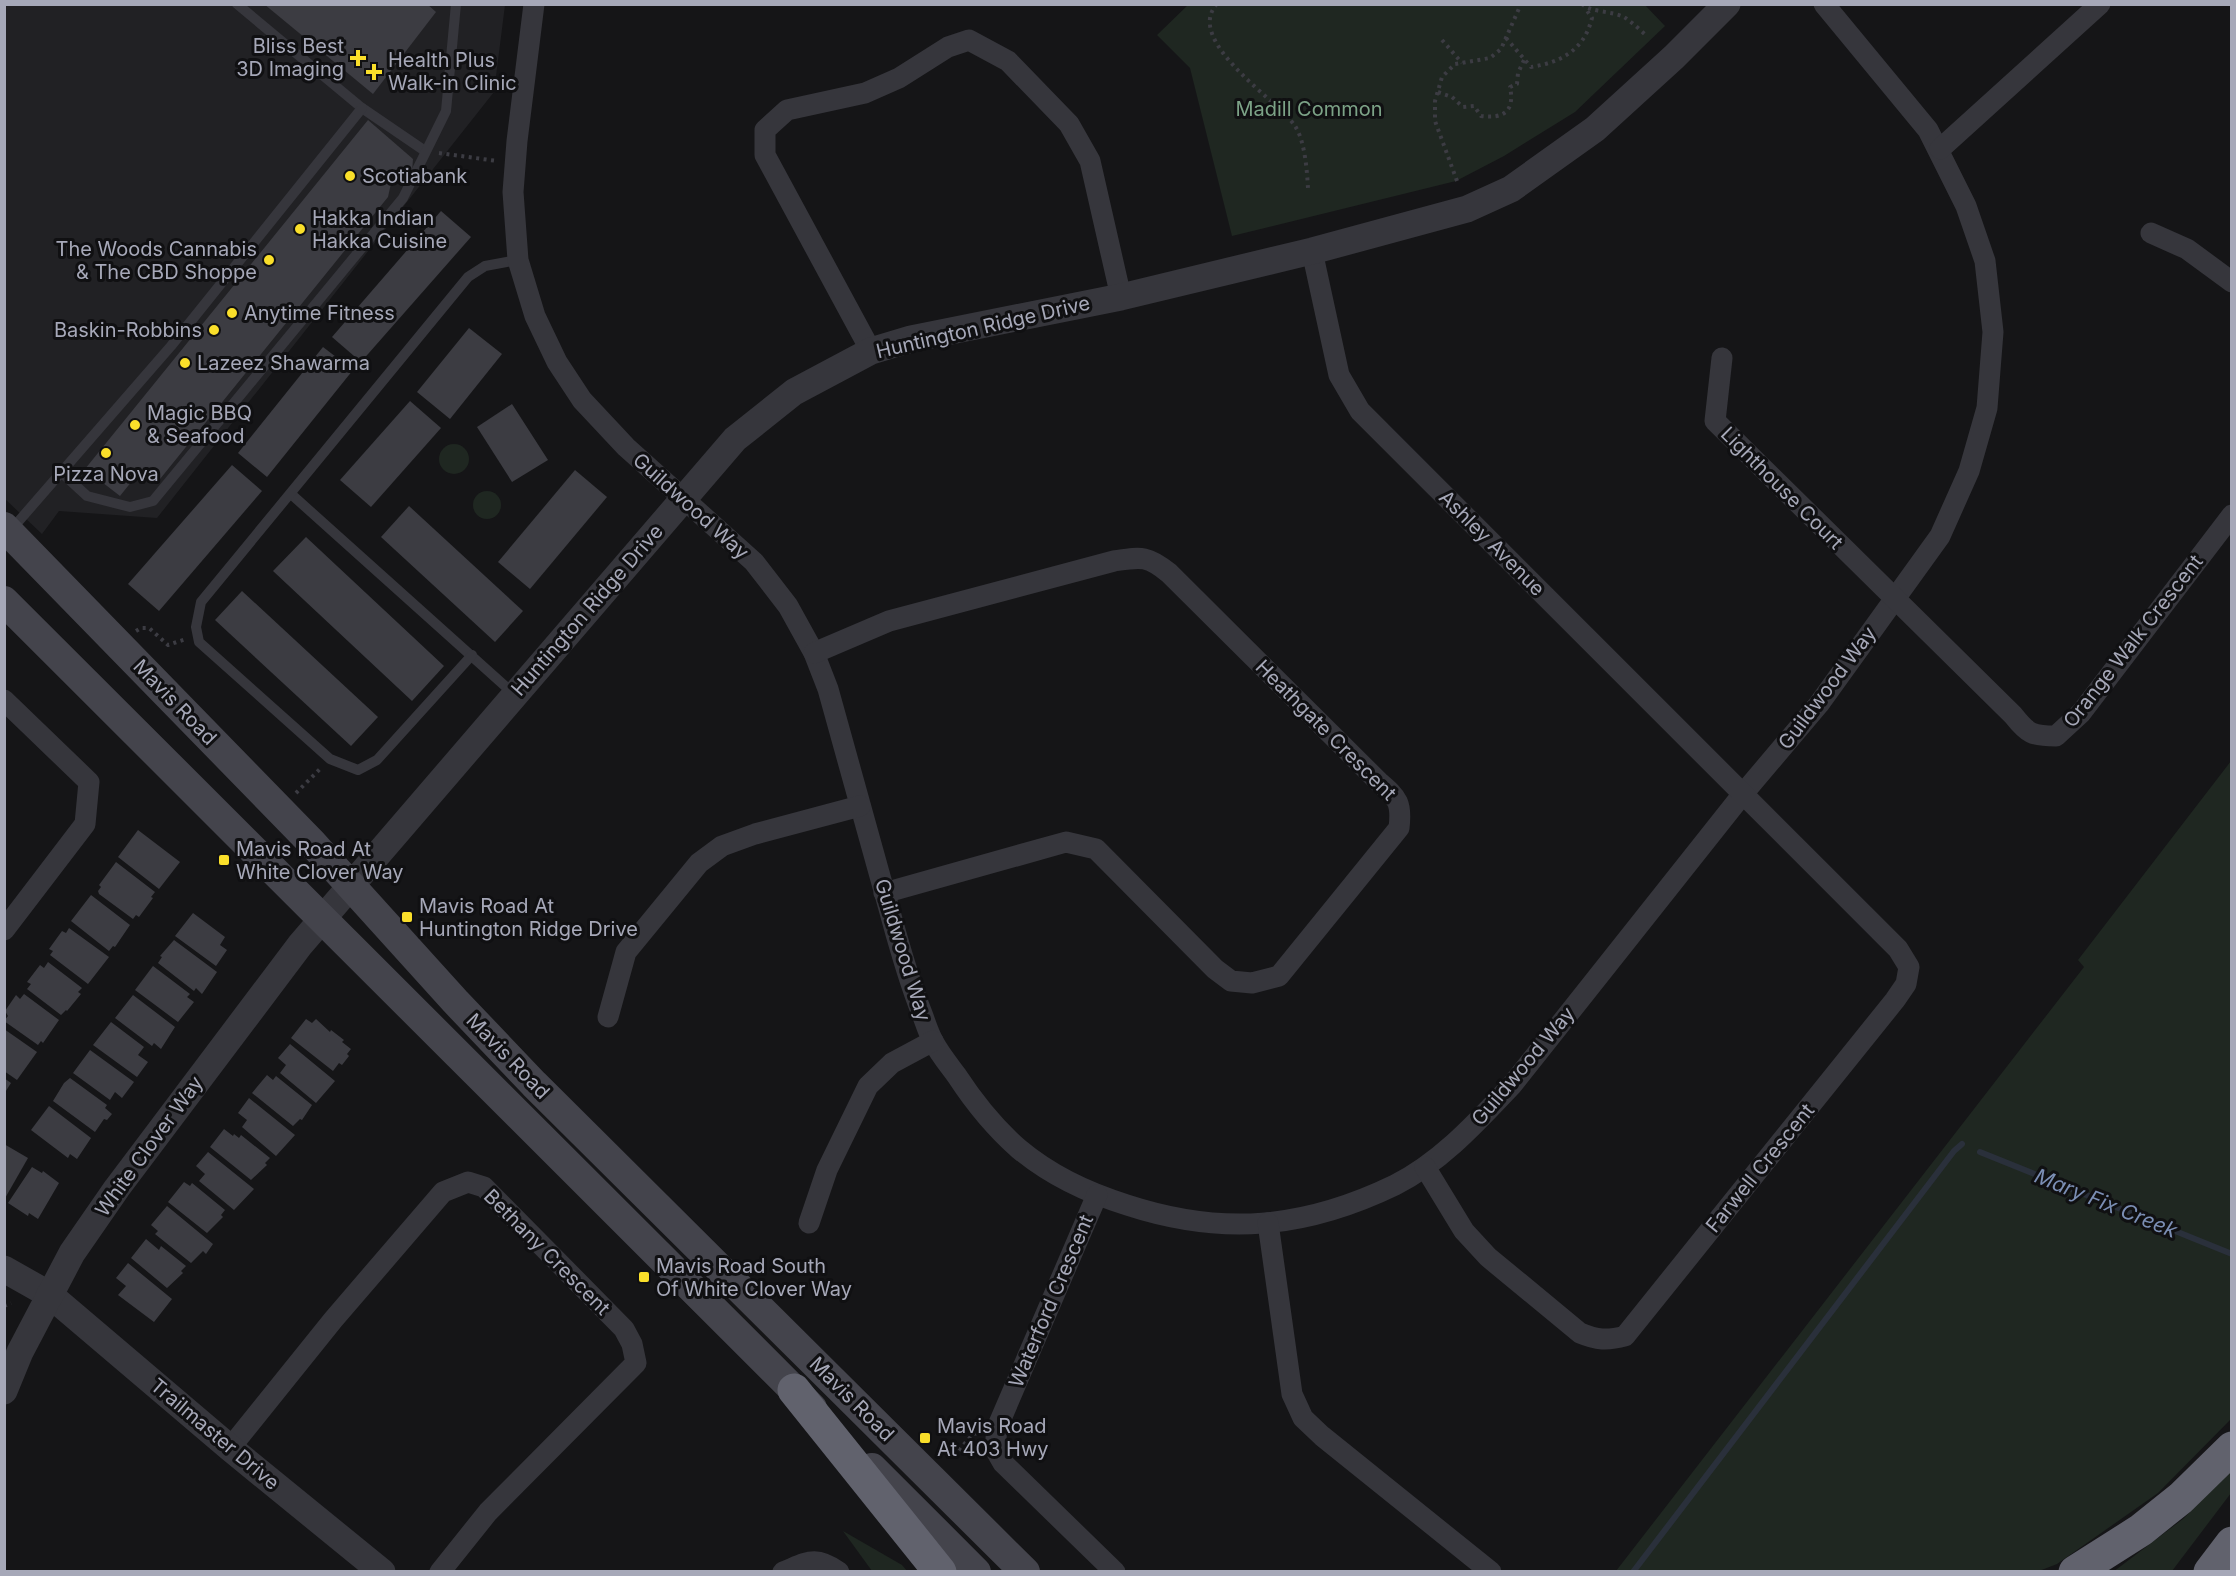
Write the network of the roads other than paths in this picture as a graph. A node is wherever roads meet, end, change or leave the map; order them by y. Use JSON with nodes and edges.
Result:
{"nodes":[{"id":1,"x":237,"y":4,"type":"edge"},
{"id":2,"x":456,"y":4,"type":"edge"},
{"id":3,"x":534,"y":4,"type":"edge"},
{"id":4,"x":1727,"y":4,"type":"edge"},
{"id":5,"x":1824,"y":4,"type":"edge"},
{"id":6,"x":2100,"y":4,"type":"edge"},
{"id":7,"x":362,"y":108,"type":"junction"},
{"id":8,"x":1940,"y":149,"type":"junction"},
{"id":9,"x":425,"y":151,"type":"junction"},
{"id":10,"x":2151,"y":233,"type":"dead end"},
{"id":11,"x":1312,"y":251,"type":"junction"},
{"id":12,"x":518,"y":260,"type":"junction"},
{"id":13,"x":2232,"y":282,"type":"edge"},
{"id":14,"x":1121,"y":297,"type":"junction"},
{"id":15,"x":871,"y":351,"type":"junction"},
{"id":16,"x":1722,"y":358,"type":"dead end"},
{"id":17,"x":62,"y":473,"type":"junction"},
{"id":18,"x":291,"y":494,"type":"junction"},
{"id":19,"x":684,"y":498,"type":"junction"},
{"id":20,"x":2232,"y":515,"type":"edge"},
{"id":21,"x":7,"y":529,"type":"edge"},
{"id":22,"x":1894,"y":598,"type":"junction"},
{"id":23,"x":4,"y":601,"type":"edge"},
{"id":24,"x":814,"y":653,"type":"junction"},
{"id":25,"x":472,"y":655,"type":"junction"},
{"id":26,"x":514,"y":695,"type":"junction"},
{"id":27,"x":4,"y":700,"type":"edge"},
{"id":28,"x":1742,"y":795,"type":"junction"},
{"id":29,"x":860,"y":806,"type":"junction"},
{"id":30,"x":351,"y":886,"type":"junction"},
{"id":31,"x":884,"y":893,"type":"junction"},
{"id":32,"x":322,"y":919,"type":"junction"},
{"id":33,"x":4,"y":930,"type":"edge"},
{"id":34,"x":608,"y":1017,"type":"dead end"},
{"id":35,"x":933,"y":1041,"type":"junction"},
{"id":36,"x":1425,"y":1167,"type":"junction"},
{"id":37,"x":1097,"y":1195,"type":"junction"},
{"id":38,"x":809,"y":1223,"type":"dead end"},
{"id":39,"x":1268,"y":1223,"type":"junction"},
{"id":40,"x":4,"y":1269,"type":"edge"},
{"id":41,"x":50,"y":1295,"type":"junction"},
{"id":42,"x":794,"y":1390,"type":"junction"},
{"id":43,"x":4,"y":1391,"type":"edge"},
{"id":44,"x":230,"y":1448,"type":"junction"},
{"id":45,"x":2232,"y":1448,"type":"edge"},
{"id":46,"x":2232,"y":1543,"type":"edge"},
{"id":47,"x":382,"y":1572,"type":"edge"},
{"id":48,"x":440,"y":1572,"type":"edge"},
{"id":49,"x":783,"y":1572,"type":"edge"},
{"id":50,"x":839,"y":1572,"type":"edge"},
{"id":51,"x":940,"y":1572,"type":"edge"},
{"id":52,"x":976,"y":1572,"type":"edge"},
{"id":53,"x":1025,"y":1572,"type":"edge"},
{"id":54,"x":1115,"y":1572,"type":"edge"},
{"id":55,"x":1491,"y":1572,"type":"edge"},
{"id":56,"x":2075,"y":1572,"type":"edge"},
{"id":57,"x":2210,"y":1572,"type":"edge"}],
"edges":[{"from":1,"to":7,"type":"lane"},
{"from":2,"to":9,"type":"lane"},
{"from":3,"to":12,"type":"street","name":"Guildwood Way"},
{"from":4,"to":11,"type":"street","name":"Huntington Ridge Drive"},
{"from":5,"to":8,"type":"street","name":"Guildwood Way"},
{"from":6,"to":8,"type":"street"},
{"from":7,"to":9,"type":"lane"},
{"from":7,"to":17,"type":"lane"},
{"from":8,"to":22,"type":"street","name":"Guildwood Way"},
{"from":9,"to":17,"type":"lane"},
{"from":10,"to":13,"type":"street"},
{"from":11,"to":14,"type":"street","name":"Huntington Ridge Drive"},
{"from":11,"to":28,"type":"street","name":"Ashley Avenue"},
{"from":12,"to":18,"type":"lane"},
{"from":12,"to":19,"type":"street","name":"Guildwood Way"},
{"from":14,"to":15,"type":"street","name":"Huntington Ridge Drive"},
{"from":14,"to":15,"type":"street"},
{"from":15,"to":19,"type":"street","name":"Huntington Ridge Drive"},
{"from":16,"to":22,"type":"street","name":"Lighthouse Court"},
{"from":17,"to":21,"type":"lane"},
{"from":18,"to":25,"type":"lane"},
{"from":18,"to":25,"type":"lane"},
{"from":19,"to":24,"type":"street","name":"Guildwood Way"},
{"from":19,"to":26,"type":"street","name":"Huntington Ridge Drive"},
{"from":20,"to":22,"type":"street","name":"Orange Walk Crescent"},
{"from":21,"to":30,"type":"main road","name":"Mavis Road"},
{"from":22,"to":28,"type":"street","name":"Guildwood Way"},
{"from":23,"to":32,"type":"main road","name":"Mavis Road"},
{"from":24,"to":29,"type":"street","name":"Guildwood Way"},
{"from":24,"to":31,"type":"street","name":"Heathgate Crescent"},
{"from":25,"to":26,"type":"lane"},
{"from":26,"to":30,"type":"street","name":"Huntington Ridge Drive"},
{"from":27,"to":33,"type":"street"},
{"from":28,"to":36,"type":"street","name":"Guildwood Way"},
{"from":28,"to":36,"type":"street","name":"Farwell Crescent"},
{"from":29,"to":31,"type":"street","name":"Guildwood Way"},
{"from":29,"to":34,"type":"street"},
{"from":30,"to":32,"type":"street","name":"Huntington Ridge Drive"},
{"from":30,"to":53,"type":"main road","name":"Mavis Road"},
{"from":31,"to":35,"type":"street","name":"Guildwood Way"},
{"from":32,"to":41,"type":"street","name":"White Clover Way"},
{"from":32,"to":42,"type":"main road","name":"Mavis Road"},
{"from":35,"to":37,"type":"street","name":"Guildwood Way"},
{"from":35,"to":38,"type":"street"},
{"from":36,"to":39,"type":"street","name":"Guildwood Way"},
{"from":37,"to":39,"type":"street","name":"Guildwood Way"},
{"from":37,"to":54,"type":"street","name":"Waterford Crescent"},
{"from":39,"to":55,"type":"street"},
{"from":40,"to":41,"type":"street","name":"Trailmaster Drive"},
{"from":41,"to":43,"type":"street","name":"White Clover Way"},
{"from":41,"to":44,"type":"street","name":"Trailmaster Drive"},
{"from":42,"to":51,"type":"highway"},
{"from":42,"to":52,"type":"main road","name":"Mavis Road"},
{"from":44,"to":47,"type":"street","name":"Trailmaster Drive"},
{"from":44,"to":48,"type":"street","name":"Bethany Crescent"},
{"from":45,"to":56,"type":"highway"},
{"from":46,"to":57,"type":"highway"},
{"from":49,"to":50,"type":"street"}]}
